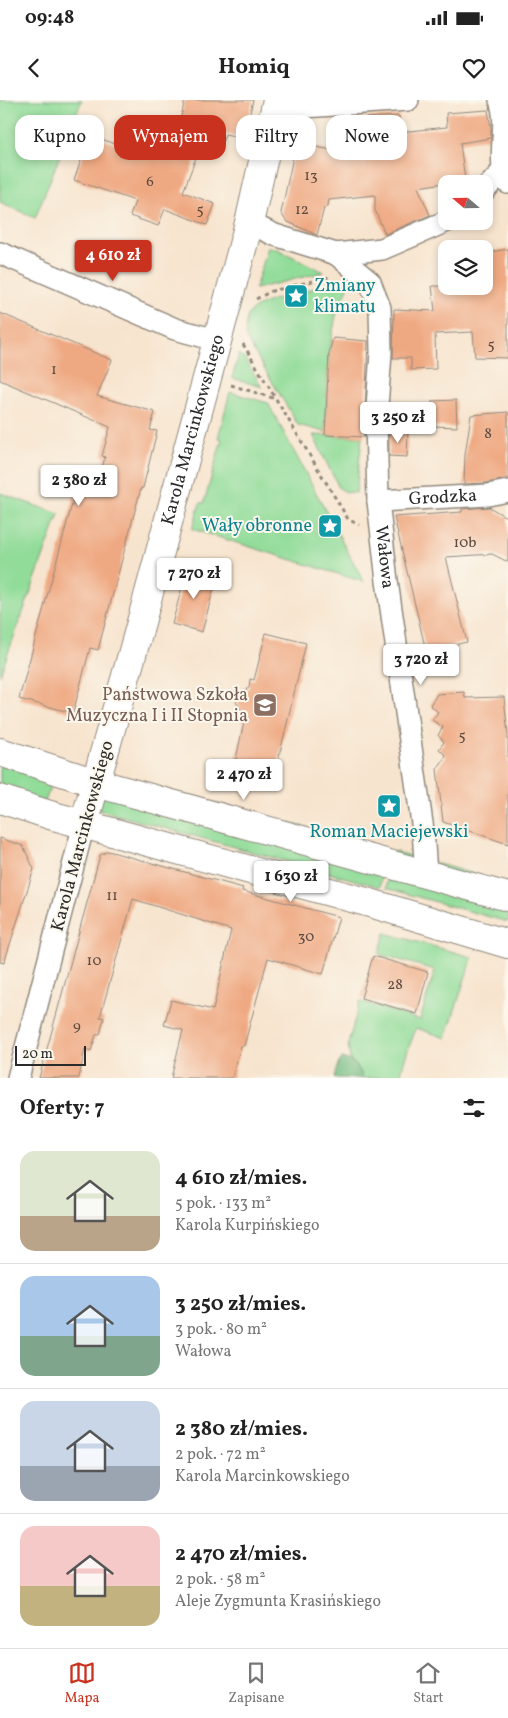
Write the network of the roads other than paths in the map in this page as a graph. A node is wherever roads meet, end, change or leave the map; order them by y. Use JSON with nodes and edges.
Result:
{"nodes":[{"id":1,"x":408,"y":100,"type":"edge"},
{"id":2,"x":500,"y":100,"type":"edge"},
{"id":3,"x":275,"y":104,"type":"edge"},
{"id":4,"x":506,"y":172,"type":"edge"},
{"id":5,"x":493,"y":183,"type":"edge"},
{"id":6,"x":249,"y":223,"type":"junction"},
{"id":7,"x":438,"y":225,"type":"edge"},
{"id":8,"x":0,"y":253,"type":"edge"},
{"id":9,"x":336,"y":254,"type":"junction"},
{"id":10,"x":229,"y":341,"type":"junction"},
{"id":11,"x":508,"y":491,"type":"edge"},
{"id":12,"x":378,"y":501,"type":"junction"},
{"id":13,"x":0,"y":752,"type":"edge"},
{"id":14,"x":96,"y":783,"type":"junction"},
{"id":15,"x":0,"y":798,"type":"edge"},
{"id":16,"x":84,"y":824,"type":"junction"},
{"id":17,"x":381,"y":862,"type":"junction"},
{"id":18,"x":426,"y":874,"type":"junction"},
{"id":19,"x":508,"y":897,"type":"edge"},
{"id":20,"x":370,"y":903,"type":"junction"},
{"id":21,"x":508,"y":944,"type":"edge"},
{"id":22,"x":18,"y":1078,"type":"edge"}],
"edges":[{"from":1,"to":3,"type":"street"},
{"from":2,"to":4,"type":"street"},
{"from":3,"to":6,"type":"street","name":"Karola Marcinkowskiego"},
{"from":4,"to":5,"type":"street"},
{"from":6,"to":9,"type":"street","name":"Wałowa"},
{"from":6,"to":10,"type":"street","name":"Karola Marcinkowskiego"},
{"from":7,"to":9,"type":"street","name":"Wałowa"},
{"from":8,"to":10,"type":"street"},
{"from":9,"to":12,"type":"street","name":"Wałowa"},
{"from":10,"to":14,"type":"street","name":"Karola Marcinkowskiego"},
{"from":11,"to":12,"type":"street","name":"Grodzka"},
{"from":12,"to":18,"type":"street","name":"Wałowa"},
{"from":13,"to":14,"type":"street"},
{"from":14,"to":16,"type":"street","name":"Karola Marcinkowskiego"},
{"from":14,"to":17,"type":"street"},
{"from":15,"to":16,"type":"street"},
{"from":16,"to":20,"type":"street"},
{"from":16,"to":22,"type":"street","name":"Karola Marcinkowskiego"},
{"from":17,"to":18,"type":"street"},
{"from":17,"to":20,"type":"street"},
{"from":18,"to":19,"type":"street"},
{"from":20,"to":21,"type":"street"}]}
